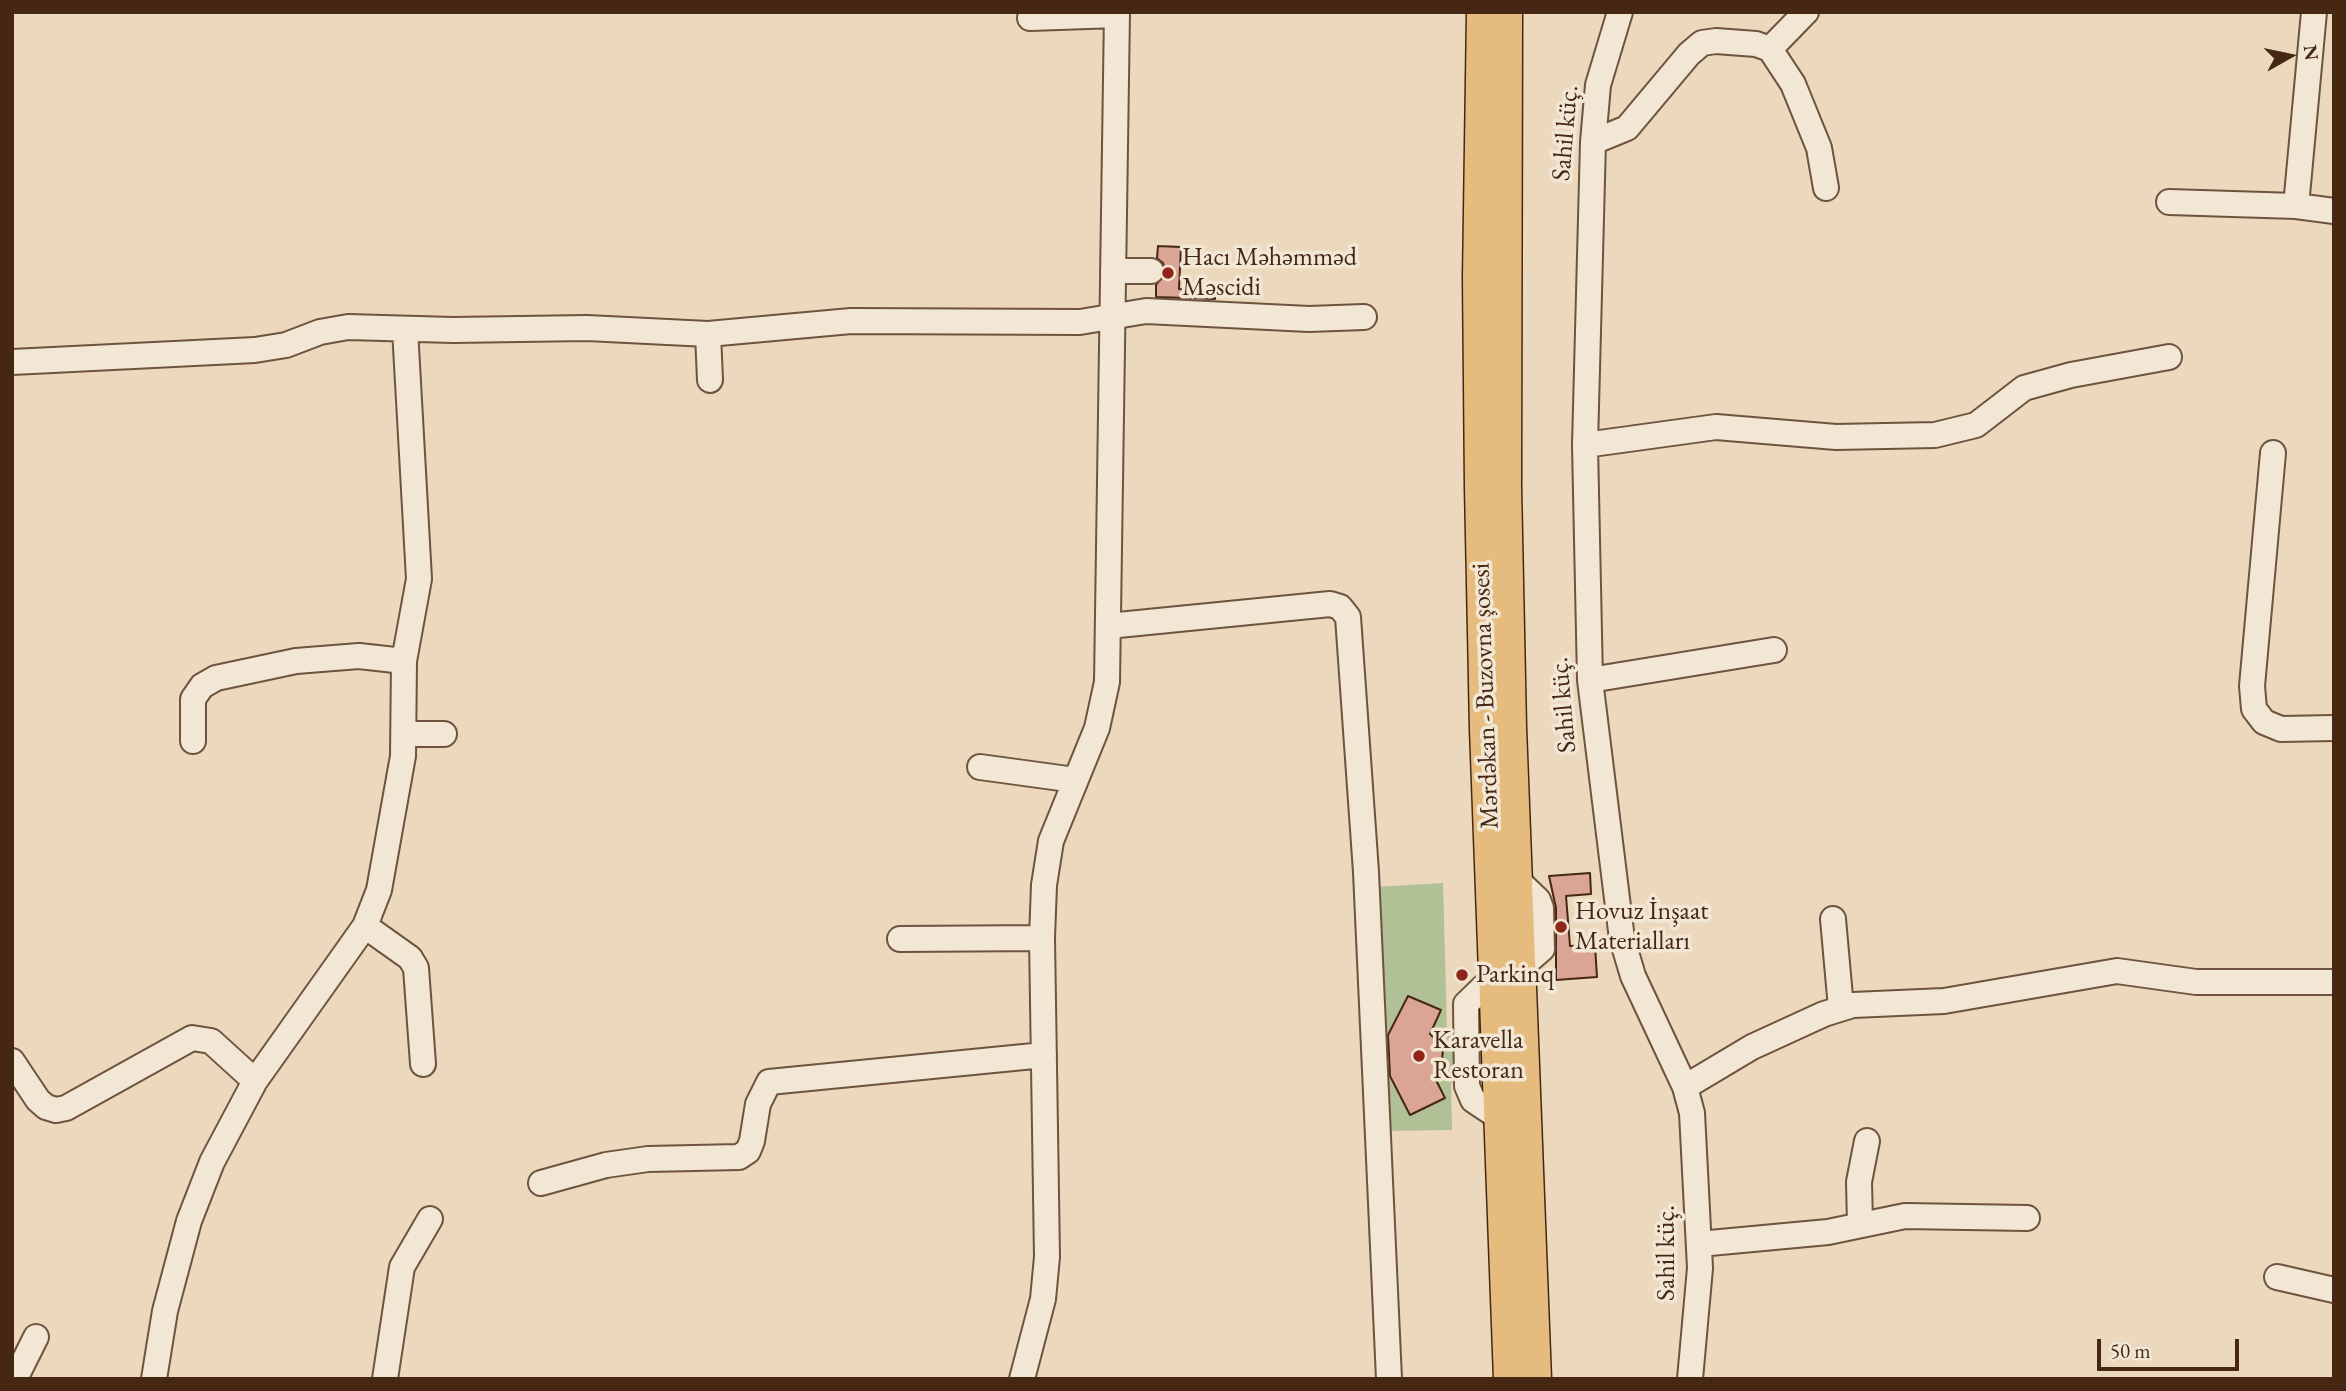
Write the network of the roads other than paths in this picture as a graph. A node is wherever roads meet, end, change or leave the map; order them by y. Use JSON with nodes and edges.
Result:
{"nodes":[{"id":1,"x":1482,"y":12,"type":"edge"},
{"id":2,"x":1507,"y":12,"type":"edge"},
{"id":3,"x":1620,"y":12,"type":"edge"},
{"id":4,"x":1806,"y":12,"type":"edge"},
{"id":5,"x":2314,"y":12,"type":"edge"},
{"id":6,"x":1117,"y":14,"type":"edge"},
{"id":7,"x":1030,"y":18,"type":"dead end"},
{"id":8,"x":1770,"y":49,"type":"junction"},
{"id":9,"x":1592,"y":142,"type":"junction"},
{"id":10,"x":1826,"y":188,"type":"dead end"},
{"id":11,"x":2169,"y":202,"type":"dead end"},
{"id":12,"x":2296,"y":206,"type":"junction"},
{"id":13,"x":2334,"y":211,"type":"edge"},
{"id":14,"x":1113,"y":271,"type":"junction"},
{"id":15,"x":1152,"y":271,"type":"dead end"},
{"id":16,"x":1112,"y":315,"type":"junction"},
{"id":17,"x":1364,"y":317,"type":"dead end"},
{"id":18,"x":405,"y":330,"type":"junction"},
{"id":19,"x":708,"y":334,"type":"junction"},
{"id":20,"x":2169,"y":357,"type":"dead end"},
{"id":21,"x":12,"y":362,"type":"edge"},
{"id":22,"x":710,"y":380,"type":"dead end"},
{"id":23,"x":1585,"y":445,"type":"junction"},
{"id":24,"x":2273,"y":453,"type":"dead end"},
{"id":25,"x":1108,"y":626,"type":"junction"},
{"id":26,"x":1774,"y":650,"type":"dead end"},
{"id":27,"x":404,"y":661,"type":"junction"},
{"id":28,"x":1590,"y":680,"type":"junction"},
{"id":29,"x":2334,"y":728,"type":"edge"},
{"id":30,"x":404,"y":734,"type":"junction"},
{"id":31,"x":444,"y":734,"type":"dead end"},
{"id":32,"x":193,"y":741,"type":"dead end"},
{"id":33,"x":980,"y":767,"type":"dead end"},
{"id":34,"x":1075,"y":780,"type":"junction"},
{"id":35,"x":1833,"y":919,"type":"dead end"},
{"id":36,"x":365,"y":926,"type":"junction"},
{"id":37,"x":1042,"y":938,"type":"junction"},
{"id":38,"x":900,"y":939,"type":"dead end"},
{"id":39,"x":1508,"y":972,"type":"junction"},
{"id":40,"x":2334,"y":982,"type":"edge"},
{"id":41,"x":1841,"y":1007,"type":"junction"},
{"id":42,"x":1044,"y":1055,"type":"junction"},
{"id":43,"x":12,"y":1061,"type":"edge"},
{"id":44,"x":423,"y":1064,"type":"dead end"},
{"id":45,"x":255,"y":1082,"type":"junction"},
{"id":46,"x":1685,"y":1087,"type":"junction"},
{"id":47,"x":1867,"y":1141,"type":"dead end"},
{"id":48,"x":541,"y":1183,"type":"dead end"},
{"id":49,"x":2027,"y":1218,"type":"dead end"},
{"id":50,"x":430,"y":1219,"type":"dead end"},
{"id":51,"x":1860,"y":1224,"type":"junction"},
{"id":52,"x":1699,"y":1244,"type":"junction"},
{"id":53,"x":2277,"y":1277,"type":"dead end"},
{"id":54,"x":2334,"y":1290,"type":"edge"},
{"id":55,"x":36,"y":1337,"type":"dead end"},
{"id":56,"x":15,"y":1379,"type":"edge"},
{"id":57,"x":154,"y":1379,"type":"edge"},
{"id":58,"x":385,"y":1379,"type":"edge"},
{"id":59,"x":1022,"y":1379,"type":"edge"},
{"id":60,"x":1389,"y":1379,"type":"edge"},
{"id":61,"x":1509,"y":1379,"type":"edge"},
{"id":62,"x":1536,"y":1379,"type":"edge"},
{"id":63,"x":1690,"y":1379,"type":"edge"}],
"edges":[{"from":1,"to":39,"type":"main road","name":"Mərdəkan - Buzovna şosesi"},
{"from":2,"to":39,"type":"main road","name":"Mərdəkan - Buzovna şosesi"},
{"from":3,"to":9,"type":"street","name":"Sahil küç."},
{"from":4,"to":8,"type":"street"},
{"from":5,"to":12,"type":"street"},
{"from":6,"to":7,"type":"street"},
{"from":6,"to":14,"type":"street"},
{"from":8,"to":9,"type":"street"},
{"from":8,"to":10,"type":"street"},
{"from":9,"to":23,"type":"street","name":"Sahil küç."},
{"from":11,"to":12,"type":"street"},
{"from":12,"to":13,"type":"street"},
{"from":14,"to":15,"type":"street"},
{"from":14,"to":16,"type":"street"},
{"from":16,"to":17,"type":"street"},
{"from":16,"to":19,"type":"street"},
{"from":16,"to":25,"type":"street"},
{"from":18,"to":19,"type":"street"},
{"from":18,"to":21,"type":"street"},
{"from":18,"to":27,"type":"street"},
{"from":19,"to":22,"type":"street"},
{"from":20,"to":23,"type":"street"},
{"from":23,"to":28,"type":"street","name":"Sahil küç."},
{"from":24,"to":29,"type":"street"},
{"from":25,"to":34,"type":"street"},
{"from":25,"to":60,"type":"street"},
{"from":26,"to":28,"type":"street"},
{"from":27,"to":30,"type":"street"},
{"from":27,"to":32,"type":"street"},
{"from":28,"to":46,"type":"street","name":"Sahil küç."},
{"from":30,"to":31,"type":"street"},
{"from":30,"to":36,"type":"street"},
{"from":33,"to":34,"type":"street"},
{"from":34,"to":37,"type":"street"},
{"from":35,"to":41,"type":"street"},
{"from":36,"to":44,"type":"street"},
{"from":36,"to":45,"type":"street"},
{"from":37,"to":38,"type":"street"},
{"from":37,"to":42,"type":"street"},
{"from":39,"to":61,"type":"main road","name":"Mərdəkan - Buzovna şosesi"},
{"from":39,"to":62,"type":"main road","name":"Mərdəkan - Buzovna şosesi"},
{"from":40,"to":41,"type":"street"},
{"from":41,"to":46,"type":"street"},
{"from":42,"to":48,"type":"street"},
{"from":42,"to":59,"type":"street"},
{"from":43,"to":45,"type":"street"},
{"from":45,"to":57,"type":"street"},
{"from":46,"to":52,"type":"street","name":"Sahil küç."},
{"from":47,"to":51,"type":"street"},
{"from":49,"to":51,"type":"street"},
{"from":50,"to":58,"type":"street"},
{"from":51,"to":52,"type":"street"},
{"from":52,"to":63,"type":"street","name":"Sahil küç."},
{"from":53,"to":54,"type":"street"},
{"from":55,"to":56,"type":"street"}]}
